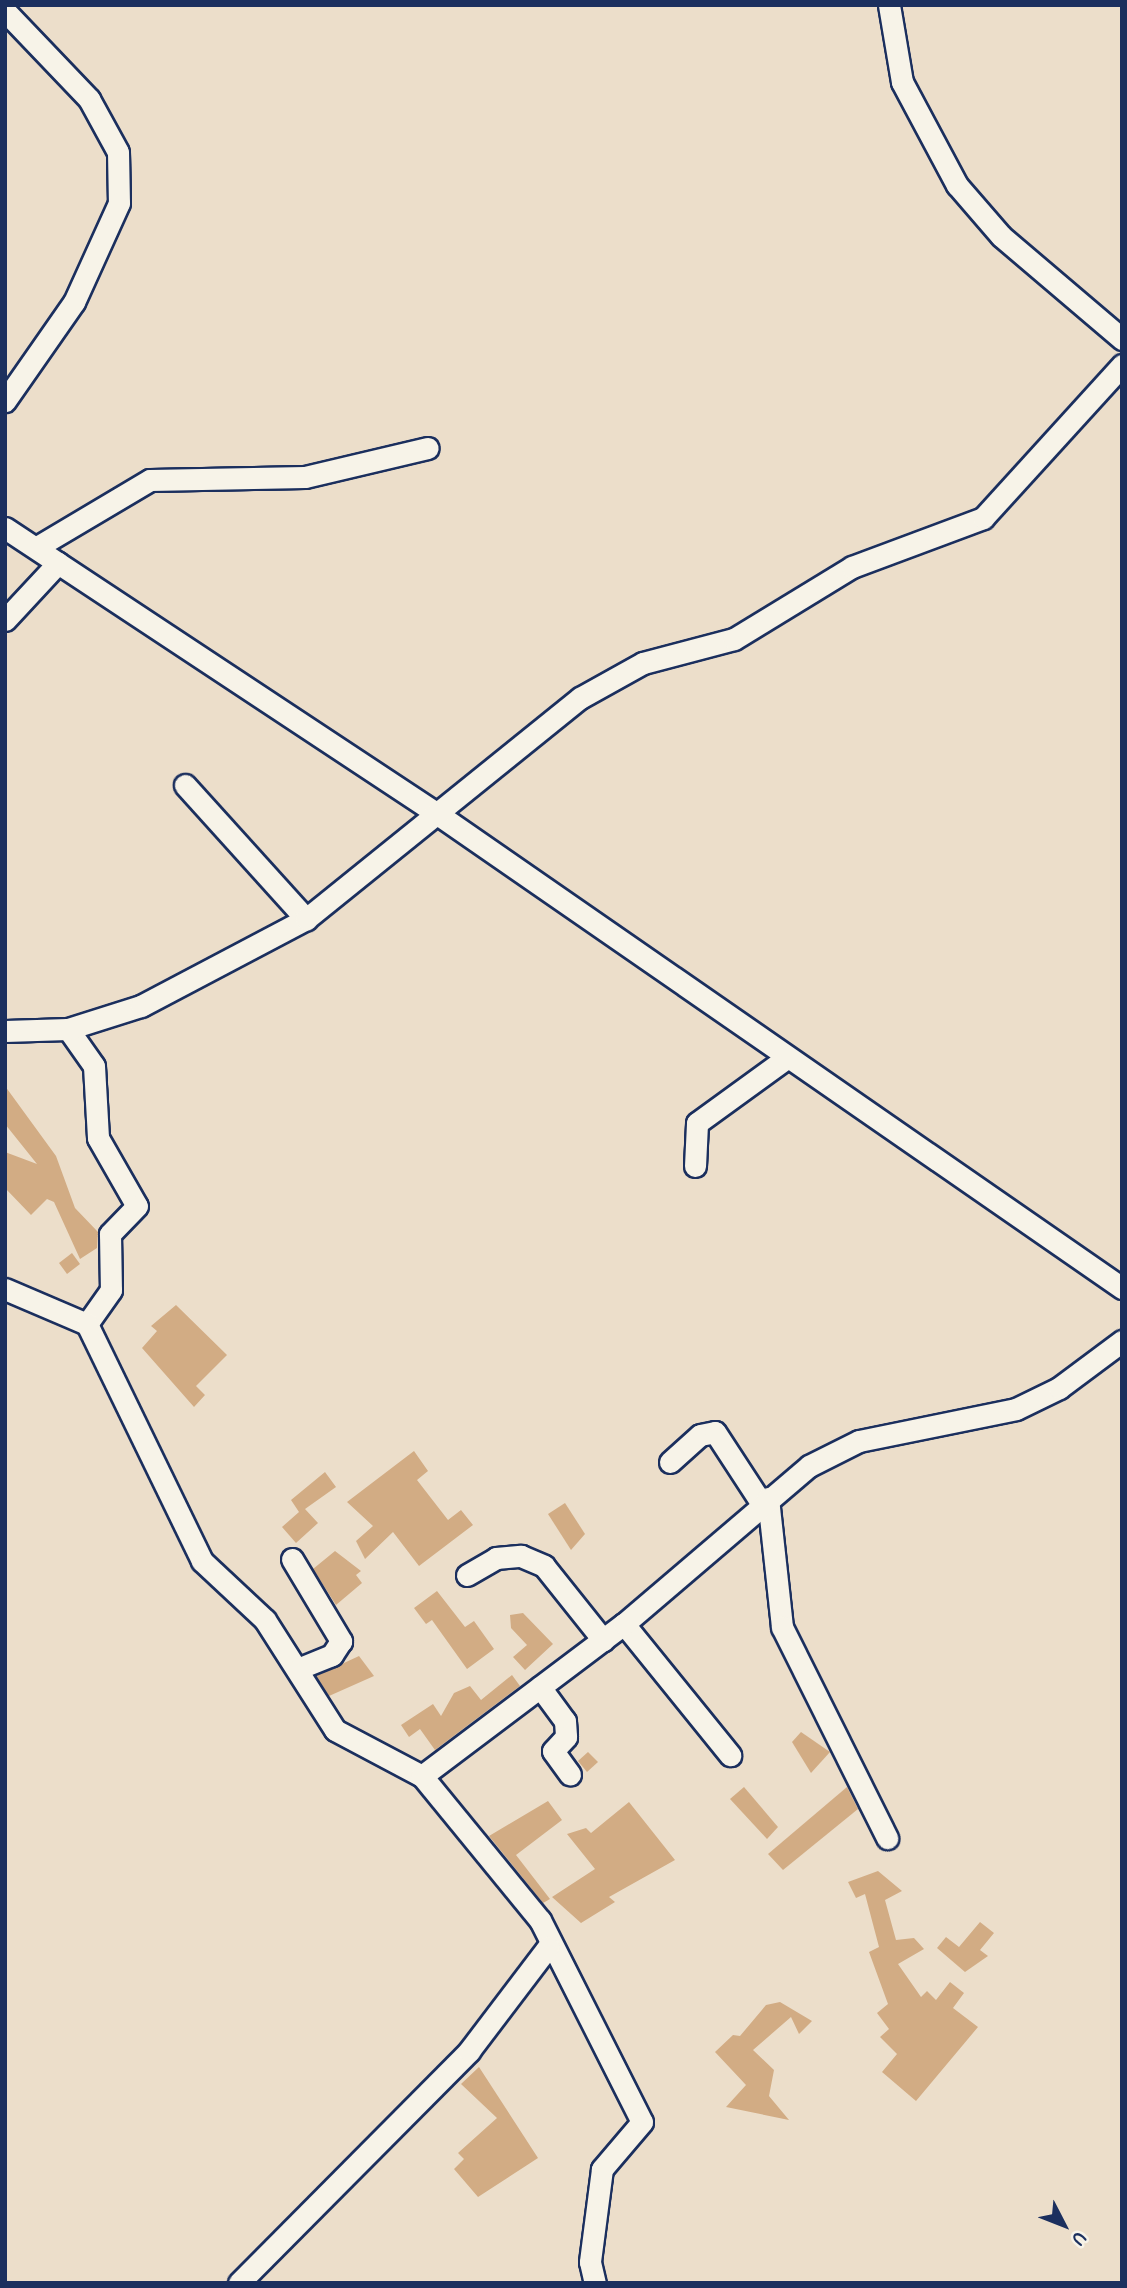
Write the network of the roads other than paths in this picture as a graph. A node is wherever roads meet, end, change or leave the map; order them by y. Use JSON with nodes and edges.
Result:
{"nodes":[{"id":1,"x":889,"y":5,"type":"edge"},
{"id":2,"x":5,"y":11,"type":"edge"},
{"id":3,"x":1122,"y":339,"type":"edge"},
{"id":4,"x":1122,"y":365,"type":"edge"},
{"id":5,"x":5,"y":401,"type":"edge"},
{"id":6,"x":428,"y":448,"type":"dead end"},
{"id":7,"x":5,"y":528,"type":"edge"},
{"id":8,"x":37,"y":547,"type":"junction"},
{"id":9,"x":58,"y":563,"type":"junction"},
{"id":10,"x":5,"y":620,"type":"edge"},
{"id":11,"x":185,"y":785,"type":"dead end"},
{"id":12,"x":439,"y":815,"type":"junction"},
{"id":13,"x":306,"y":919,"type":"junction"},
{"id":14,"x":68,"y":1029,"type":"junction"},
{"id":15,"x":5,"y":1031,"type":"edge"},
{"id":16,"x":788,"y":1057,"type":"junction"},
{"id":17,"x":695,"y":1166,"type":"dead end"},
{"id":18,"x":1122,"y":1288,"type":"edge"},
{"id":19,"x":5,"y":1289,"type":"edge"},
{"id":20,"x":87,"y":1324,"type":"junction"},
{"id":21,"x":1122,"y":1340,"type":"edge"},
{"id":22,"x":670,"y":1462,"type":"dead end"},
{"id":23,"x":765,"y":1501,"type":"junction"},
{"id":24,"x":292,"y":1559,"type":"dead end"},
{"id":25,"x":467,"y":1575,"type":"dead end"},
{"id":26,"x":624,"y":1625,"type":"junction"},
{"id":27,"x":603,"y":1640,"type":"junction"},
{"id":28,"x":299,"y":1668,"type":"junction"},
{"id":29,"x":540,"y":1687,"type":"junction"},
{"id":30,"x":730,"y":1755,"type":"dead end"},
{"id":31,"x":570,"y":1774,"type":"dead end"},
{"id":32,"x":422,"y":1776,"type":"junction"},
{"id":33,"x":887,"y":1838,"type":"dead end"},
{"id":34,"x":548,"y":1947,"type":"junction"},
{"id":35,"x":239,"y":2283,"type":"edge"},
{"id":36,"x":595,"y":2283,"type":"edge"}],
"edges":[{"from":1,"to":3,"type":"street"},
{"from":2,"to":5,"type":"street"},
{"from":4,"to":12,"type":"street"},
{"from":6,"to":8,"type":"street"},
{"from":7,"to":8,"type":"street"},
{"from":8,"to":9,"type":"street"},
{"from":9,"to":10,"type":"street"},
{"from":9,"to":12,"type":"street"},
{"from":11,"to":13,"type":"street"},
{"from":12,"to":13,"type":"street"},
{"from":12,"to":16,"type":"street"},
{"from":13,"to":14,"type":"street"},
{"from":14,"to":15,"type":"street"},
{"from":14,"to":20,"type":"street"},
{"from":16,"to":17,"type":"street"},
{"from":16,"to":18,"type":"street"},
{"from":19,"to":20,"type":"street"},
{"from":20,"to":28,"type":"street"},
{"from":21,"to":23,"type":"street"},
{"from":22,"to":23,"type":"street"},
{"from":23,"to":26,"type":"street"},
{"from":23,"to":33,"type":"street"},
{"from":24,"to":28,"type":"street"},
{"from":25,"to":27,"type":"street"},
{"from":26,"to":27,"type":"street"},
{"from":26,"to":30,"type":"street"},
{"from":27,"to":29,"type":"street"},
{"from":28,"to":32,"type":"street"},
{"from":29,"to":31,"type":"street"},
{"from":29,"to":32,"type":"street"},
{"from":32,"to":34,"type":"street"},
{"from":34,"to":35,"type":"street"},
{"from":34,"to":36,"type":"street"}]}
